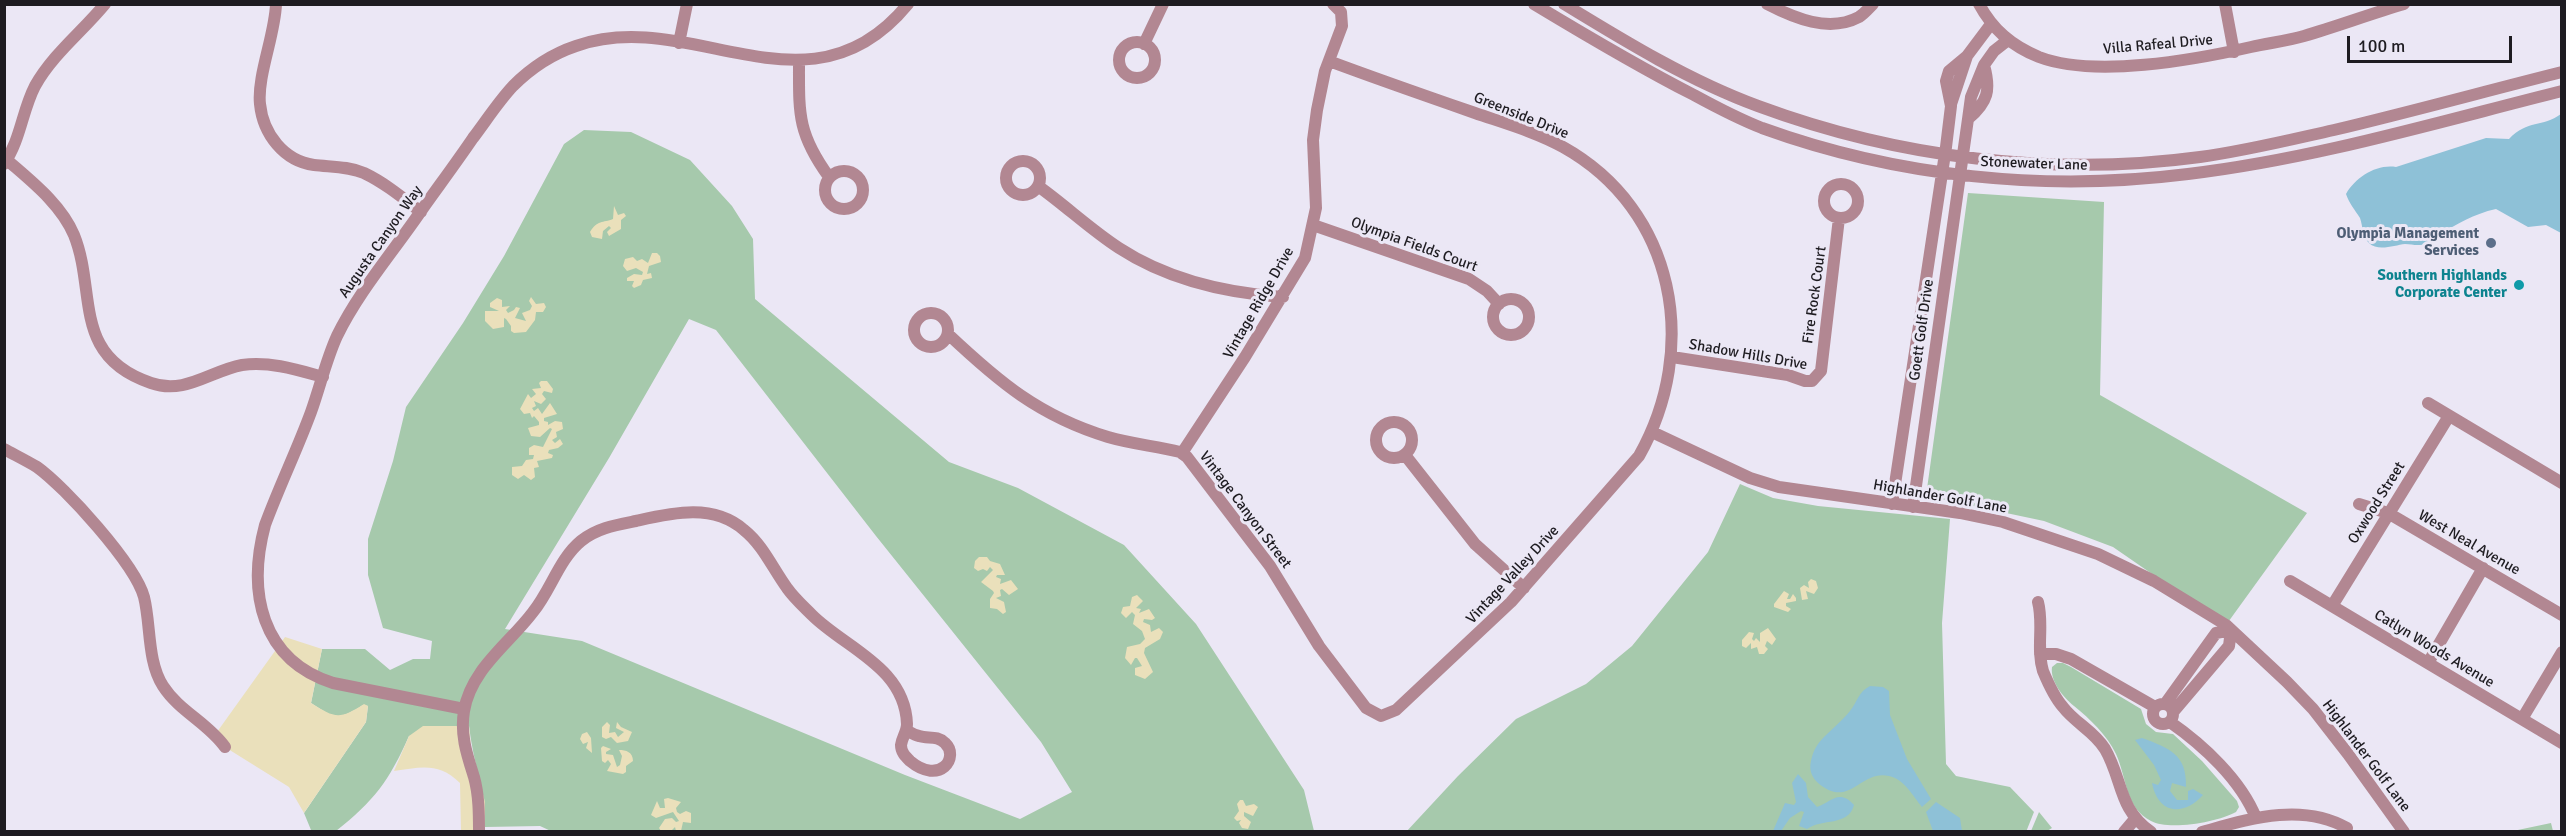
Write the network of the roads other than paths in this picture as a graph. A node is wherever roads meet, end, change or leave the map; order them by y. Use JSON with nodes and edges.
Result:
{"nodes":[{"id":1,"x":105,"y":4,"type":"edge"},
{"id":2,"x":276,"y":4,"type":"edge"},
{"id":3,"x":687,"y":4,"type":"edge"},
{"id":4,"x":908,"y":4,"type":"edge"},
{"id":5,"x":1163,"y":4,"type":"edge"},
{"id":6,"x":1534,"y":4,"type":"edge"},
{"id":7,"x":1564,"y":4,"type":"edge"},
{"id":8,"x":1767,"y":4,"type":"edge"},
{"id":9,"x":1873,"y":4,"type":"edge"},
{"id":10,"x":1978,"y":4,"type":"edge"},
{"id":11,"x":2225,"y":4,"type":"edge"},
{"id":12,"x":2404,"y":4,"type":"edge"},
{"id":13,"x":1337,"y":8,"type":"edge"},
{"id":14,"x":1991,"y":24,"type":"junction"},
{"id":15,"x":2008,"y":40,"type":"junction"},
{"id":16,"x":679,"y":43,"type":"junction"},
{"id":17,"x":1144,"y":44,"type":"dead end"},
{"id":18,"x":2234,"y":52,"type":"junction"},
{"id":19,"x":799,"y":61,"type":"junction"},
{"id":20,"x":1329,"y":61,"type":"junction"},
{"id":21,"x":2562,"y":72,"type":"edge"},
{"id":22,"x":2562,"y":91,"type":"edge"},
{"id":23,"x":1945,"y":155,"type":"junction"},
{"id":24,"x":1962,"y":156,"type":"junction"},
{"id":25,"x":6,"y":162,"type":"edge"},
{"id":26,"x":1942,"y":172,"type":"junction"},
{"id":27,"x":1959,"y":175,"type":"junction"},
{"id":28,"x":829,"y":177,"type":"dead end"},
{"id":29,"x":1038,"y":186,"type":"dead end"},
{"id":30,"x":421,"y":212,"type":"junction"},
{"id":31,"x":1839,"y":218,"type":"dead end"},
{"id":32,"x":1313,"y":225,"type":"junction"},
{"id":33,"x":1282,"y":297,"type":"junction"},
{"id":34,"x":1498,"y":304,"type":"dead end"},
{"id":35,"x":948,"y":334,"type":"dead end"},
{"id":36,"x":1672,"y":357,"type":"junction"},
{"id":37,"x":1818,"y":376,"type":"joint"},
{"id":38,"x":323,"y":377,"type":"junction"},
{"id":39,"x":2428,"y":403,"type":"dead end"},
{"id":40,"x":2449,"y":417,"type":"junction"},
{"id":41,"x":1652,"y":432,"type":"junction"},
{"id":42,"x":4,"y":449,"type":"edge"},
{"id":43,"x":1182,"y":453,"type":"junction"},
{"id":44,"x":1405,"y":455,"type":"dead end"},
{"id":45,"x":2562,"y":483,"type":"edge"},
{"id":46,"x":1892,"y":504,"type":"junction"},
{"id":47,"x":2359,"y":504,"type":"dead end"},
{"id":48,"x":1913,"y":507,"type":"junction"},
{"id":49,"x":2388,"y":513,"type":"junction"},
{"id":50,"x":2482,"y":568,"type":"junction"},
{"id":51,"x":2290,"y":581,"type":"dead end"},
{"id":52,"x":1524,"y":588,"type":"junction"},
{"id":53,"x":2038,"y":602,"type":"dead end"},
{"id":54,"x":2332,"y":606,"type":"junction"},
{"id":55,"x":2562,"y":615,"type":"edge"},
{"id":56,"x":2231,"y":630,"type":"junction"},
{"id":57,"x":2562,"y":652,"type":"edge"},
{"id":58,"x":2040,"y":654,"type":"junction"},
{"id":59,"x":2428,"y":663,"type":"junction"},
{"id":60,"x":2186,"y":674,"type":"junction"},
{"id":61,"x":2198,"y":683,"type":"junction"},
{"id":62,"x":464,"y":709,"type":"junction"},
{"id":63,"x":2166,"y":711,"type":"junction"},
{"id":64,"x":1377,"y":714,"type":"joint"},
{"id":65,"x":2522,"y":719,"type":"junction"},
{"id":66,"x":906,"y":730,"type":"dead end"},
{"id":67,"x":2562,"y":743,"type":"edge"},
{"id":68,"x":225,"y":747,"type":"dead end"},
{"id":69,"x":2256,"y":818,"type":"junction"},
{"id":70,"x":2135,"y":819,"type":"junction"},
{"id":71,"x":2347,"y":828,"type":"dead end"},
{"id":72,"x":479,"y":831,"type":"edge"},
{"id":73,"x":2124,"y":831,"type":"edge"},
{"id":74,"x":2151,"y":831,"type":"edge"},
{"id":75,"x":2202,"y":831,"type":"edge"},
{"id":76,"x":2404,"y":831,"type":"edge"}],
"edges":[{"from":1,"to":25,"type":"street"},
{"from":2,"to":30,"type":"street"},
{"from":3,"to":16,"type":"street"},
{"from":4,"to":19,"type":"street","name":"Augusta Canyon Way"},
{"from":5,"to":17,"type":"street"},
{"from":6,"to":26,"type":"street","name":"Stonewater Lane"},
{"from":7,"to":23,"type":"street","name":"Stonewater Lane"},
{"from":8,"to":9,"type":"street"},
{"from":10,"to":14,"type":"street","name":"Villa Rafeal Drive"},
{"from":11,"to":18,"type":"street"},
{"from":12,"to":18,"type":"street","name":"Villa Rafeal Drive"},
{"from":13,"to":20,"type":"street","name":"Vintage Ridge Drive"},
{"from":14,"to":15,"type":"street","name":"Villa Rafeal Drive"},
{"from":14,"to":23,"type":"street","name":"Goett Golf Drive"},
{"from":15,"to":18,"type":"street","name":"Villa Rafeal Drive"},
{"from":15,"to":24,"type":"street","name":"Goett Golf Drive"},
{"from":16,"to":19,"type":"street","name":"Augusta Canyon Way"},
{"from":16,"to":30,"type":"street","name":"Augusta Canyon Way"},
{"from":19,"to":28,"type":"street"},
{"from":20,"to":32,"type":"street","name":"Vintage Ridge Drive"},
{"from":20,"to":36,"type":"street","name":"Greenside Drive"},
{"from":21,"to":24,"type":"street","name":"Stonewater Lane"},
{"from":22,"to":27,"type":"street","name":"Stonewater Lane"},
{"from":23,"to":24,"type":"street","name":"Stonewater Lane"},
{"from":23,"to":26,"type":"street","name":"Goett Golf Drive"},
{"from":24,"to":27,"type":"street","name":"Goett Golf Drive"},
{"from":25,"to":38,"type":"street"},
{"from":26,"to":27,"type":"street","name":"Stonewater Lane"},
{"from":26,"to":46,"type":"street","name":"Goett Golf Drive"},
{"from":27,"to":48,"type":"street","name":"Goett Golf Drive"},
{"from":29,"to":33,"type":"street"},
{"from":30,"to":38,"type":"street","name":"Augusta Canyon Way"},
{"from":31,"to":37,"type":"street","name":"Fire Rock Court"},
{"from":32,"to":33,"type":"street","name":"Vintage Ridge Drive"},
{"from":32,"to":34,"type":"street","name":"Olympia Fields Court"},
{"from":33,"to":43,"type":"street","name":"Vintage Ridge Drive"},
{"from":35,"to":43,"type":"street","name":"Vintage Canyon Street"},
{"from":36,"to":37,"type":"street","name":"Shadow Hills Drive"},
{"from":36,"to":41,"type":"street","name":"Greenside Drive"},
{"from":38,"to":62,"type":"street","name":"Augusta Canyon Way"},
{"from":39,"to":40,"type":"street"},
{"from":40,"to":45,"type":"street"},
{"from":40,"to":49,"type":"street","name":"Oxwood Street"},
{"from":41,"to":46,"type":"street","name":"Highlander Golf Lane"},
{"from":41,"to":52,"type":"street","name":"Vintage Valley Drive"},
{"from":42,"to":68,"type":"street"},
{"from":43,"to":64,"type":"street","name":"Vintage Canyon Street"},
{"from":44,"to":52,"type":"street"},
{"from":46,"to":48,"type":"street","name":"Highlander Golf Lane"},
{"from":47,"to":49,"type":"street","name":"West Neal Avenue"},
{"from":48,"to":56,"type":"street","name":"Highlander Golf Lane"},
{"from":49,"to":50,"type":"street","name":"West Neal Avenue"},
{"from":49,"to":54,"type":"street","name":"Oxwood Street"},
{"from":50,"to":55,"type":"street","name":"West Neal Avenue"},
{"from":50,"to":59,"type":"street"},
{"from":51,"to":54,"type":"street","name":"Catlyn Woods Avenue"},
{"from":52,"to":64,"type":"street","name":"Vintage Valley Drive"},
{"from":53,"to":58,"type":"street"},
{"from":54,"to":59,"type":"street","name":"Catlyn Woods Avenue"},
{"from":56,"to":60,"type":"street"},
{"from":56,"to":61,"type":"street"},
{"from":56,"to":76,"type":"street","name":"Highlander Golf Lane"},
{"from":57,"to":65,"type":"street"},
{"from":58,"to":63,"type":"street"},
{"from":58,"to":70,"type":"street"},
{"from":59,"to":65,"type":"street","name":"Catlyn Woods Avenue"},
{"from":60,"to":61,"type":"street"},
{"from":60,"to":63,"type":"street"},
{"from":61,"to":63,"type":"street"},
{"from":62,"to":66,"type":"street"},
{"from":62,"to":72,"type":"street"},
{"from":63,"to":69,"type":"street"},
{"from":65,"to":67,"type":"street","name":"Catlyn Woods Avenue"},
{"from":69,"to":71,"type":"street"},
{"from":69,"to":75,"type":"street"},
{"from":70,"to":73,"type":"street"},
{"from":70,"to":74,"type":"street"}]}
